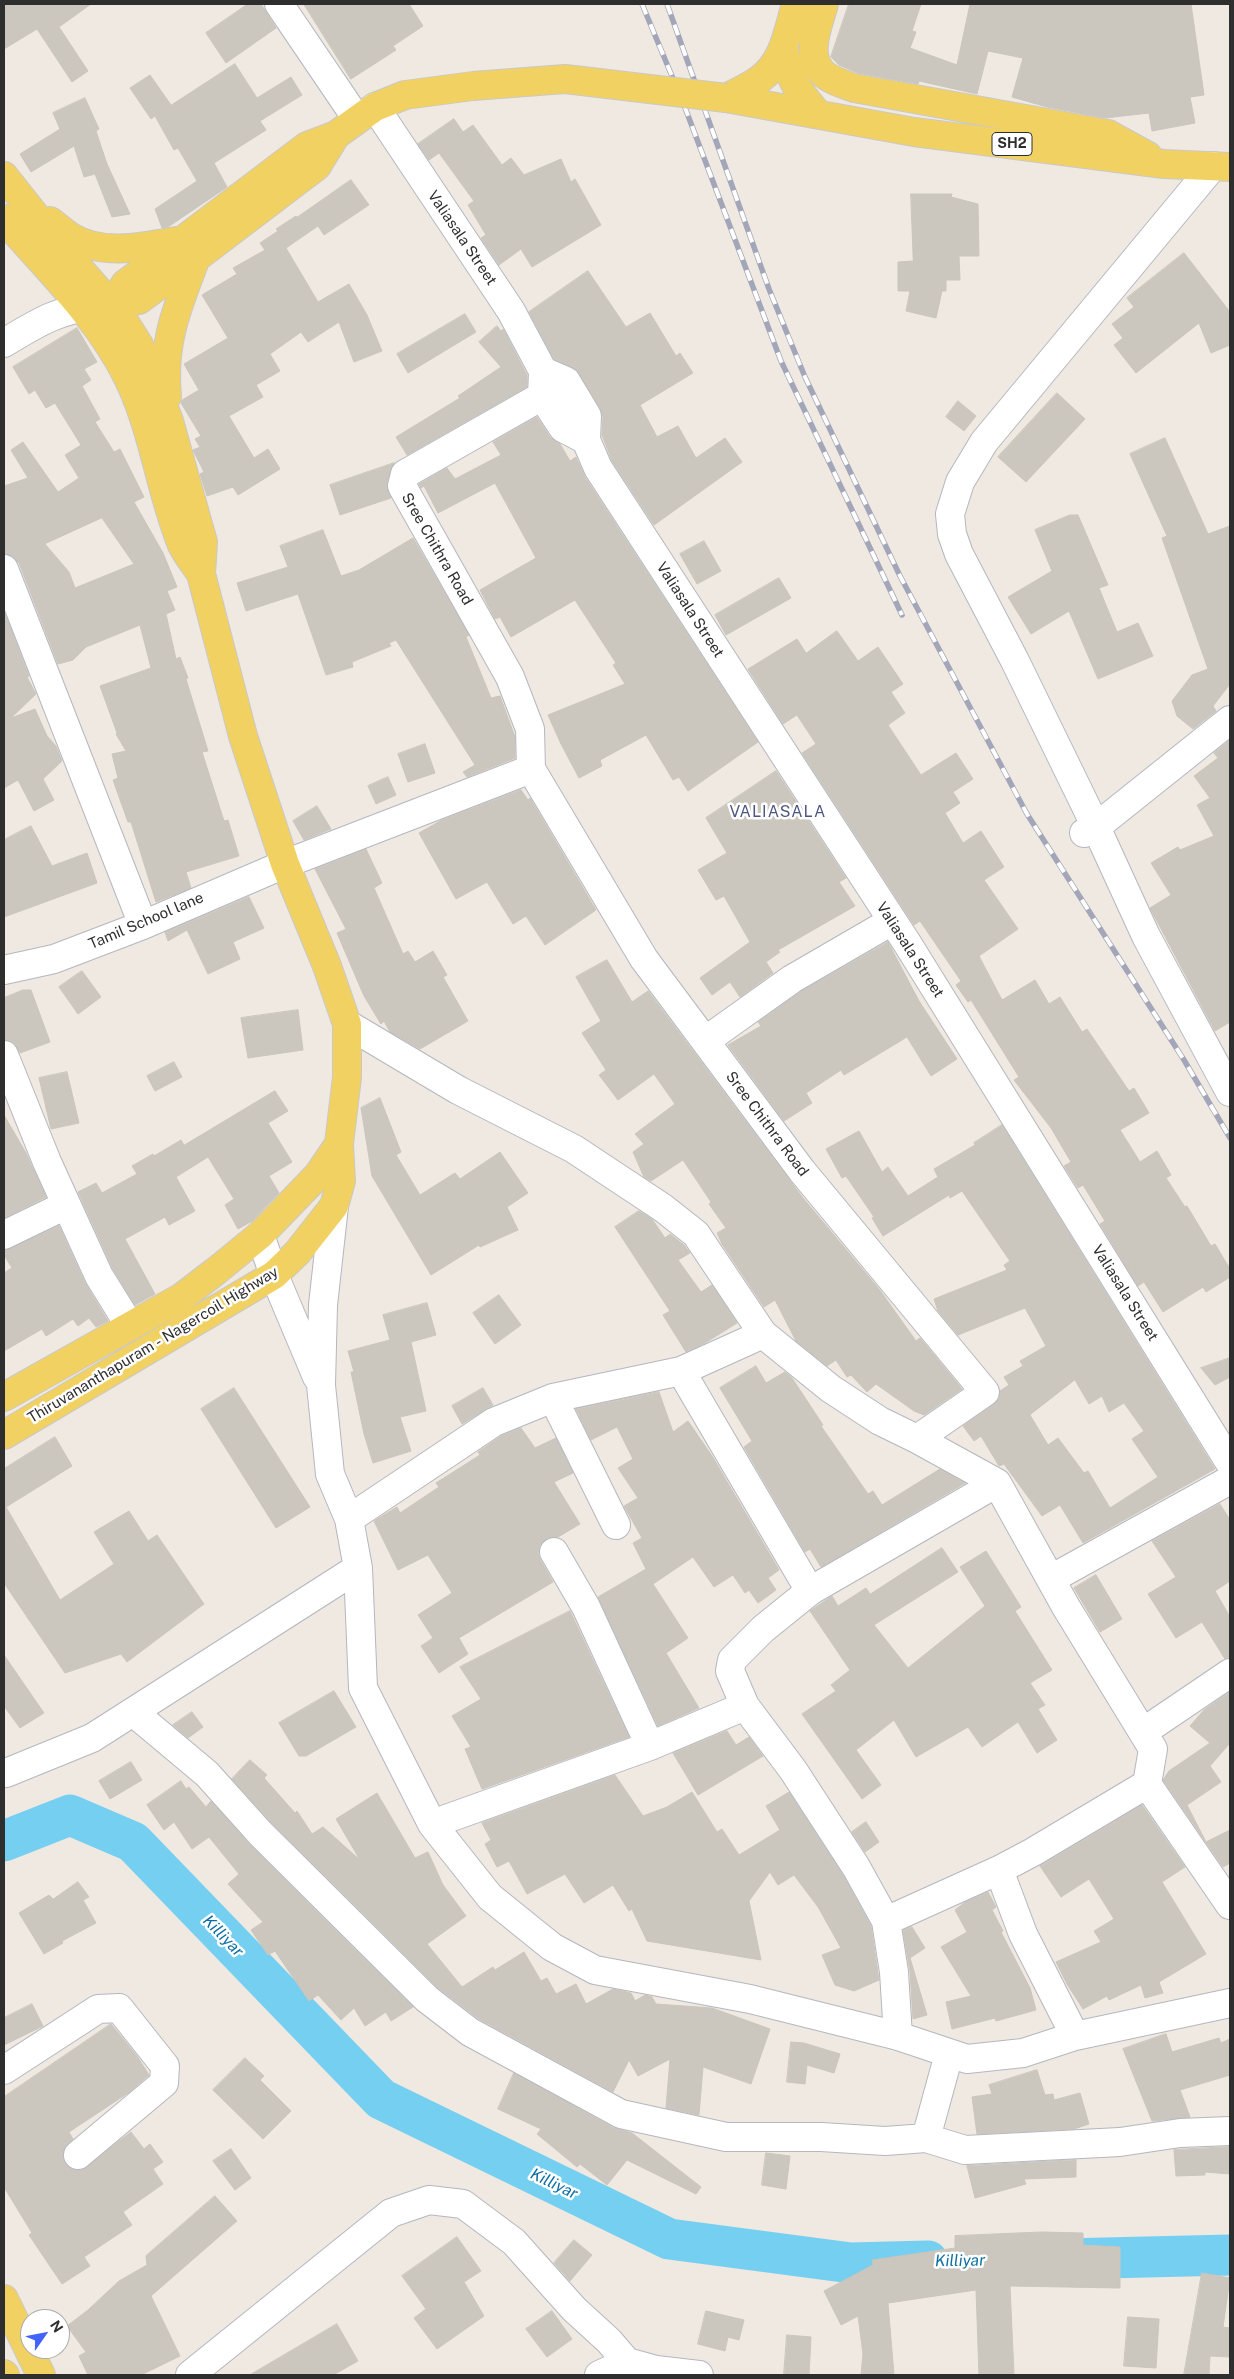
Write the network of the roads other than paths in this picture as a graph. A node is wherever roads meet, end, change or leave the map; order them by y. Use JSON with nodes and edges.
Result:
{"nodes":[{"id":1,"x":279,"y":4,"type":"edge"},
{"id":2,"x":796,"y":4,"type":"edge"},
{"id":3,"x":824,"y":4,"type":"edge"},
{"id":4,"x":784,"y":48,"type":"junction"},
{"id":5,"x":726,"y":98,"type":"junction"},
{"id":6,"x":366,"y":113,"type":"junction"},
{"id":7,"x":817,"y":113,"type":"junction"},
{"id":8,"x":1164,"y":164,"type":"junction"},
{"id":9,"x":1221,"y":166,"type":"edge"},
{"id":10,"x":4,"y":176,"type":"edge"},
{"id":11,"x":13,"y":210,"type":"edge"},
{"id":12,"x":190,"y":249,"type":"junction"},
{"id":13,"x":111,"y":305,"type":"junction"},
{"id":14,"x":79,"y":307,"type":"junction"},
{"id":15,"x":4,"y":343,"type":"edge"},
{"id":16,"x":542,"y":384,"type":"junction"},
{"id":17,"x":169,"y":421,"type":"junction"},
{"id":18,"x":4,"y":569,"type":"edge"},
{"id":19,"x":201,"y":574,"type":"junction"},
{"id":20,"x":1230,"y":720,"type":"edge"},
{"id":21,"x":530,"y":770,"type":"junction"},
{"id":22,"x":1090,"y":830,"type":"junction"},
{"id":23,"x":285,"y":864,"type":"junction"},
{"id":24,"x":892,"y":921,"type":"junction"},
{"id":25,"x":143,"y":925,"type":"junction"},
{"id":26,"x":4,"y":970,"type":"edge"},
{"id":27,"x":347,"y":1024,"type":"junction"},
{"id":28,"x":705,"y":1041,"type":"junction"},
{"id":29,"x":4,"y":1055,"type":"edge"},
{"id":30,"x":1230,"y":1092,"type":"edge"},
{"id":31,"x":339,"y":1144,"type":"junction"},
{"id":32,"x":66,"y":1204,"type":"junction"},
{"id":33,"x":334,"y":1206,"type":"junction"},
{"id":34,"x":4,"y":1235,"type":"edge"},
{"id":35,"x":260,"y":1235,"type":"junction"},
{"id":36,"x":274,"y":1275,"type":"junction"},
{"id":37,"x":130,"y":1326,"type":"junction"},
{"id":38,"x":763,"y":1334,"type":"junction"},
{"id":39,"x":681,"y":1371,"type":"junction"},
{"id":40,"x":321,"y":1385,"type":"junction"},
{"id":41,"x":4,"y":1397,"type":"edge"},
{"id":42,"x":553,"y":1398,"type":"junction"},
{"id":43,"x":4,"y":1435,"type":"edge"},
{"id":44,"x":917,"y":1439,"type":"junction"},
{"id":45,"x":1230,"y":1463,"type":"edge"},
{"id":46,"x":1230,"y":1480,"type":"edge"},
{"id":47,"x":997,"y":1483,"type":"junction"},
{"id":48,"x":349,"y":1519,"type":"junction"},
{"id":49,"x":616,"y":1525,"type":"dead end"},
{"id":50,"x":554,"y":1552,"type":"dead end"},
{"id":51,"x":358,"y":1568,"type":"junction"},
{"id":52,"x":1051,"y":1579,"type":"junction"},
{"id":53,"x":810,"y":1591,"type":"junction"},
{"id":54,"x":1230,"y":1673,"type":"edge"},
{"id":55,"x":745,"y":1706,"type":"junction"},
{"id":56,"x":132,"y":1712,"type":"junction"},
{"id":57,"x":1143,"y":1732,"type":"junction"},
{"id":58,"x":650,"y":1746,"type":"junction"},
{"id":59,"x":6,"y":1773,"type":"dead end"},
{"id":60,"x":1147,"y":1784,"type":"junction"},
{"id":61,"x":432,"y":1824,"type":"junction"},
{"id":62,"x":999,"y":1870,"type":"junction"},
{"id":63,"x":1230,"y":1905,"type":"edge"},
{"id":64,"x":886,"y":1921,"type":"junction"},
{"id":65,"x":1230,"y":2003,"type":"edge"},
{"id":66,"x":898,"y":2036,"type":"junction"},
{"id":67,"x":1075,"y":2036,"type":"junction"},
{"id":68,"x":949,"y":2054,"type":"junction"},
{"id":69,"x":4,"y":2070,"type":"edge"},
{"id":70,"x":1230,"y":2131,"type":"edge"},
{"id":71,"x":926,"y":2138,"type":"junction"},
{"id":72,"x":78,"y":2155,"type":"dead end"},
{"id":73,"x":4,"y":2299,"type":"edge"},
{"id":74,"x":627,"y":2362,"type":"junction"},
{"id":75,"x":41,"y":2375,"type":"edge"},
{"id":76,"x":190,"y":2375,"type":"edge"},
{"id":77,"x":599,"y":2375,"type":"edge"},
{"id":78,"x":699,"y":2375,"type":"edge"}],
"edges":[{"from":1,"to":6,"type":"street","name":"Valiasala Street"},
{"from":2,"to":4,"type":"main road"},
{"from":3,"to":8,"type":"main road"},
{"from":4,"to":5,"type":"main road"},
{"from":4,"to":7,"type":"main road"},
{"from":5,"to":6,"type":"main road","bridge":true},
{"from":5,"to":7,"type":"main road","number":"SH2"},
{"from":6,"to":12,"type":"main road"},
{"from":6,"to":16,"type":"street","name":"Valiasala Street"},
{"from":7,"to":8,"type":"main road","number":"SH2"},
{"from":8,"to":9,"type":"main road","number":"SH2"},
{"from":9,"to":22,"type":"street"},
{"from":10,"to":11,"type":"main road"},
{"from":11,"to":12,"type":"main road"},
{"from":11,"to":13,"type":"main road","name":"Thiruvananthapuram - Nagercoil Highway"},
{"from":11,"to":14,"type":"main road"},
{"from":12,"to":13,"type":"main road"},
{"from":12,"to":17,"type":"main road"},
{"from":13,"to":14,"type":"street"},
{"from":13,"to":17,"type":"main road","name":"Thiruvananthapuram - Nagercoil Highway"},
{"from":14,"to":15,"type":"street"},
{"from":14,"to":19,"type":"main road"},
{"from":16,"to":21,"type":"street","name":"Sree Chithra Road"},
{"from":16,"to":24,"type":"street","name":"Valiasala Street"},
{"from":17,"to":19,"type":"main road","name":"Thiruvananthapuram - Nagercoil Highway"},
{"from":18,"to":25,"type":"street"},
{"from":19,"to":23,"type":"main road","name":"Thiruvananthapuram - Nagercoil Highway"},
{"from":20,"to":22,"type":"street"},
{"from":21,"to":23,"type":"street"},
{"from":21,"to":28,"type":"street","name":"Sree Chithra Road"},
{"from":22,"to":30,"type":"street"},
{"from":23,"to":25,"type":"street","name":"Tamil School lane"},
{"from":23,"to":27,"type":"main road","name":"Thiruvananthapuram - Nagercoil Highway"},
{"from":24,"to":28,"type":"street"},
{"from":24,"to":45,"type":"street","name":"Valiasala Street"},
{"from":25,"to":26,"type":"street","name":"Tamil School lane"},
{"from":27,"to":31,"type":"main road","name":"Thiruvananthapuram - Nagercoil Highway"},
{"from":27,"to":38,"type":"street"},
{"from":28,"to":44,"type":"street","name":"Sree Chithra Road"},
{"from":29,"to":32,"type":"street"},
{"from":31,"to":33,"type":"main road","name":"Thiruvananthapuram - Nagercoil Highway"},
{"from":31,"to":35,"type":"main road","name":"Thiruvananthapuram - Nagercoil Highway"},
{"from":32,"to":34,"type":"street"},
{"from":32,"to":37,"type":"street"},
{"from":33,"to":36,"type":"main road","name":"Thiruvananthapuram - Nagercoil Highway"},
{"from":33,"to":40,"type":"street"},
{"from":35,"to":36,"type":"street"},
{"from":35,"to":37,"type":"main road","name":"Thiruvananthapuram - Nagercoil Highway"},
{"from":36,"to":40,"type":"street"},
{"from":36,"to":43,"type":"main road","name":"Thiruvananthapuram - Nagercoil Highway"},
{"from":37,"to":41,"type":"main road","name":"Thiruvananthapuram - Nagercoil Highway"},
{"from":38,"to":39,"type":"street"},
{"from":38,"to":44,"type":"street"},
{"from":39,"to":42,"type":"street"},
{"from":39,"to":53,"type":"street"},
{"from":40,"to":48,"type":"street"},
{"from":42,"to":48,"type":"street"},
{"from":42,"to":49,"type":"street"},
{"from":44,"to":47,"type":"street"},
{"from":46,"to":52,"type":"street"},
{"from":47,"to":52,"type":"street"},
{"from":47,"to":53,"type":"street"},
{"from":48,"to":51,"type":"street"},
{"from":50,"to":58,"type":"street"},
{"from":51,"to":56,"type":"street"},
{"from":51,"to":61,"type":"street"},
{"from":52,"to":57,"type":"street"},
{"from":53,"to":55,"type":"street"},
{"from":54,"to":57,"type":"street"},
{"from":55,"to":58,"type":"street"},
{"from":55,"to":64,"type":"street"},
{"from":56,"to":59,"type":"street"},
{"from":56,"to":71,"type":"street"},
{"from":57,"to":60,"type":"street"},
{"from":58,"to":61,"type":"street"},
{"from":60,"to":62,"type":"street"},
{"from":60,"to":63,"type":"street"},
{"from":61,"to":66,"type":"street"},
{"from":62,"to":64,"type":"street"},
{"from":62,"to":67,"type":"street"},
{"from":64,"to":66,"type":"street"},
{"from":65,"to":67,"type":"street"},
{"from":66,"to":68,"type":"street"},
{"from":67,"to":68,"type":"street"},
{"from":68,"to":71,"type":"street"},
{"from":69,"to":72,"type":"street"},
{"from":70,"to":71,"type":"street"},
{"from":73,"to":75,"type":"main road"},
{"from":74,"to":76,"type":"street"},
{"from":74,"to":77,"type":"street"},
{"from":74,"to":78,"type":"street"}]}
